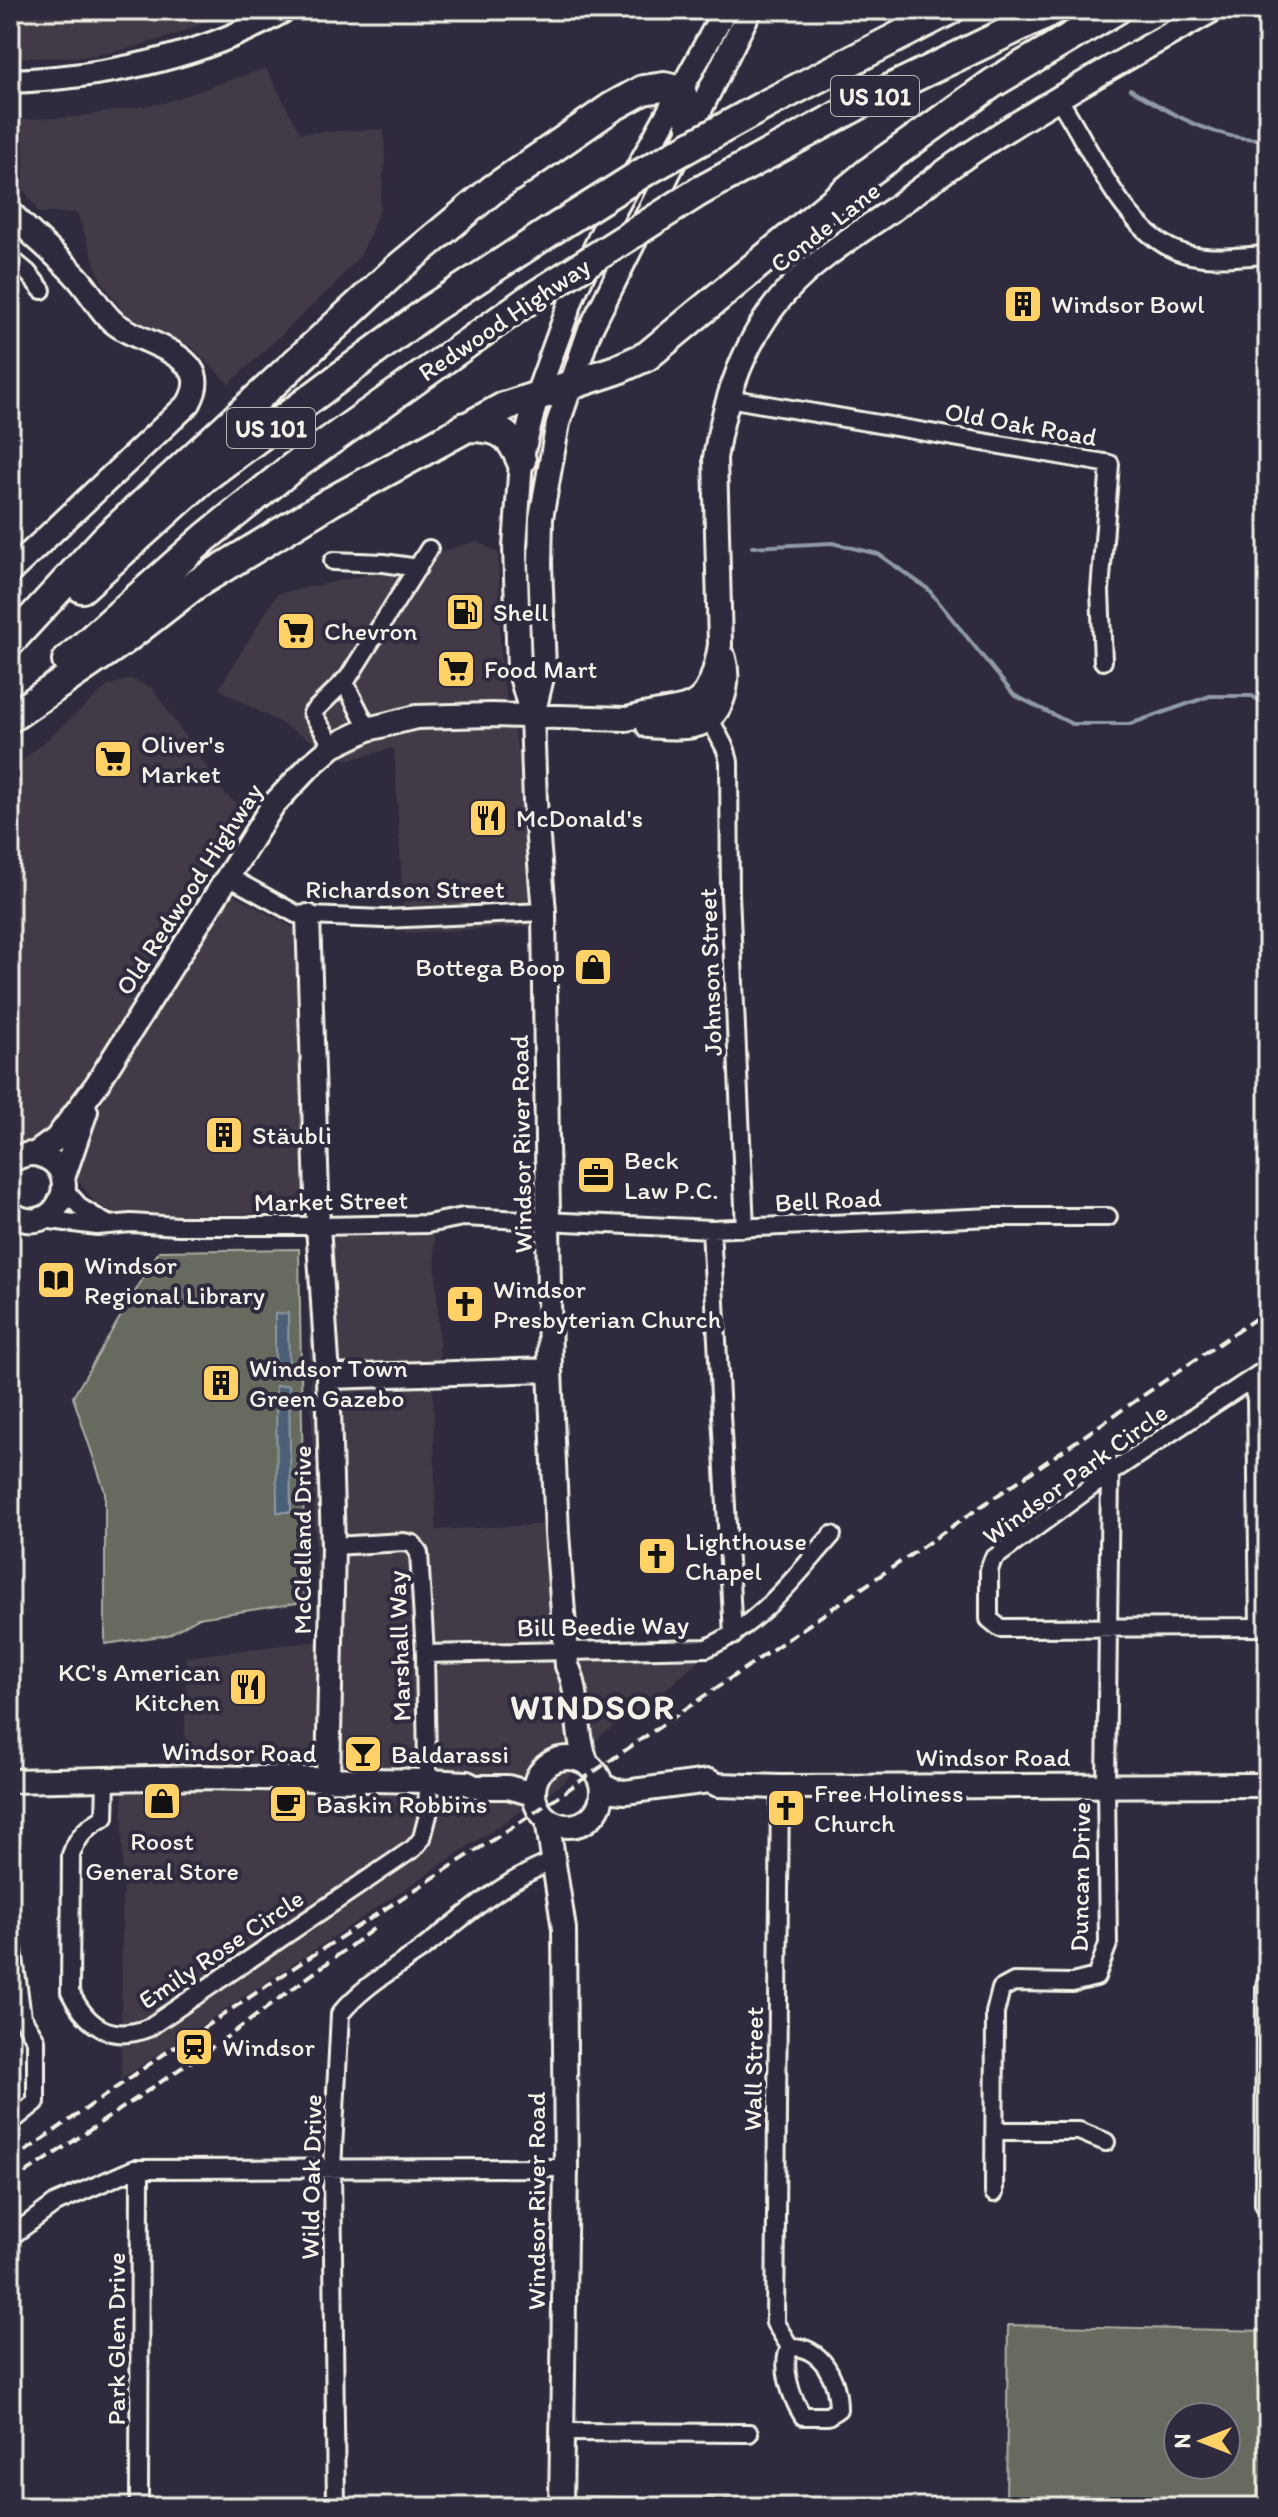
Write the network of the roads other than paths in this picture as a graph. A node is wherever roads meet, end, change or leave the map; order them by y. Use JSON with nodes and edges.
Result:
{"nodes":[{"id":1,"x":285,"y":10,"type":"edge"},
{"id":2,"x":703,"y":10,"type":"edge"},
{"id":3,"x":725,"y":10,"type":"edge"},
{"id":4,"x":750,"y":10,"type":"edge"},
{"id":5,"x":950,"y":10,"type":"edge"},
{"id":6,"x":1054,"y":10,"type":"edge"},
{"id":7,"x":1116,"y":10,"type":"edge"},
{"id":8,"x":1213,"y":10,"type":"edge"},
{"id":9,"x":712,"y":33,"type":"junction"},
{"id":10,"x":10,"y":81,"type":"edge"},
{"id":11,"x":681,"y":91,"type":"junction"},
{"id":12,"x":1058,"y":98,"type":"junction"},
{"id":13,"x":692,"y":126,"type":"junction"},
{"id":14,"x":10,"y":212,"type":"edge"},
{"id":15,"x":1268,"y":255,"type":"edge"},
{"id":16,"x":10,"y":258,"type":"edge"},
{"id":17,"x":42,"y":290,"type":"dead end"},
{"id":18,"x":571,"y":384,"type":"junction"},
{"id":19,"x":537,"y":395,"type":"junction"},
{"id":20,"x":728,"y":398,"type":"junction"},
{"id":21,"x":465,"y":427,"type":"junction"},
{"id":22,"x":521,"y":460,"type":"junction"},
{"id":23,"x":429,"y":549,"type":"dead end"},
{"id":24,"x":333,"y":561,"type":"dead end"},
{"id":25,"x":418,"y":568,"type":"junction"},
{"id":26,"x":10,"y":572,"type":"edge"},
{"id":27,"x":10,"y":642,"type":"edge"},
{"id":28,"x":720,"y":645,"type":"junction"},
{"id":29,"x":10,"y":651,"type":"edge"},
{"id":30,"x":1103,"y":661,"type":"dead end"},
{"id":31,"x":344,"y":681,"type":"junction"},
{"id":32,"x":10,"y":715,"type":"edge"},
{"id":33,"x":532,"y":716,"type":"junction"},
{"id":34,"x":709,"y":717,"type":"junction"},
{"id":35,"x":627,"y":719,"type":"junction"},
{"id":36,"x":368,"y":729,"type":"junction"},
{"id":37,"x":333,"y":746,"type":"junction"},
{"id":38,"x":227,"y":876,"type":"junction"},
{"id":39,"x":544,"y":912,"type":"junction"},
{"id":40,"x":308,"y":916,"type":"junction"},
{"id":41,"x":97,"y":1084,"type":"junction"},
{"id":42,"x":35,"y":1154,"type":"junction"},
{"id":43,"x":10,"y":1162,"type":"edge"},
{"id":44,"x":64,"y":1183,"type":"junction"},
{"id":45,"x":1108,"y":1217,"type":"dead end"},
{"id":46,"x":22,"y":1221,"type":"edge"},
{"id":47,"x":550,"y":1221,"type":"junction"},
{"id":48,"x":111,"y":1225,"type":"junction"},
{"id":49,"x":318,"y":1226,"type":"junction"},
{"id":50,"x":745,"y":1228,"type":"junction"},
{"id":51,"x":711,"y":1229,"type":"junction"},
{"id":52,"x":1268,"y":1368,"type":"edge"},
{"id":53,"x":550,"y":1370,"type":"junction"},
{"id":54,"x":328,"y":1377,"type":"junction"},
{"id":55,"x":1251,"y":1380,"type":"junction"},
{"id":56,"x":1110,"y":1473,"type":"junction"},
{"id":57,"x":832,"y":1535,"type":"dead end"},
{"id":58,"x":333,"y":1546,"type":"junction"},
{"id":59,"x":1109,"y":1627,"type":"junction"},
{"id":60,"x":1264,"y":1627,"type":"edge"},
{"id":61,"x":733,"y":1636,"type":"junction"},
{"id":62,"x":425,"y":1654,"type":"junction"},
{"id":63,"x":566,"y":1659,"type":"junction"},
{"id":64,"x":551,"y":1763,"type":"junction"},
{"id":65,"x":587,"y":1763,"type":"junction"},
{"id":66,"x":10,"y":1781,"type":"edge"},
{"id":67,"x":106,"y":1781,"type":"junction"},
{"id":68,"x":328,"y":1781,"type":"junction"},
{"id":69,"x":428,"y":1781,"type":"junction"},
{"id":70,"x":467,"y":1783,"type":"junction"},
{"id":71,"x":602,"y":1785,"type":"junction"},
{"id":72,"x":718,"y":1785,"type":"junction"},
{"id":73,"x":1106,"y":1785,"type":"junction"},
{"id":74,"x":1268,"y":1785,"type":"edge"},
{"id":75,"x":780,"y":1787,"type":"junction"},
{"id":76,"x":533,"y":1794,"type":"junction"},
{"id":77,"x":595,"y":1813,"type":"junction"},
{"id":78,"x":547,"y":1819,"type":"junction"},
{"id":79,"x":573,"y":1826,"type":"junction"},
{"id":80,"x":552,"y":1862,"type":"junction"},
{"id":81,"x":560,"y":1895,"type":"junction"},
{"id":82,"x":10,"y":1929,"type":"edge"},
{"id":83,"x":1268,"y":1974,"type":"edge"},
{"id":84,"x":10,"y":2123,"type":"edge"},
{"id":85,"x":996,"y":2131,"type":"junction"},
{"id":86,"x":1106,"y":2142,"type":"dead end"},
{"id":87,"x":566,"y":2168,"type":"junction"},
{"id":88,"x":332,"y":2169,"type":"junction"},
{"id":89,"x":140,"y":2170,"type":"junction"},
{"id":90,"x":994,"y":2193,"type":"dead end"},
{"id":91,"x":1264,"y":2204,"type":"dead end"},
{"id":92,"x":10,"y":2237,"type":"edge"},
{"id":93,"x":790,"y":2347,"type":"dead end"},
{"id":94,"x":562,"y":2432,"type":"junction"},
{"id":95,"x":749,"y":2433,"type":"dead end"},
{"id":96,"x":136,"y":2507,"type":"edge"},
{"id":97,"x":336,"y":2507,"type":"edge"},
{"id":98,"x":561,"y":2507,"type":"edge"}],
"edges":[{"from":1,"to":10,"type":"main road"},
{"from":2,"to":9,"type":"main road"},
{"from":3,"to":9,"type":"main road"},
{"from":4,"to":13,"type":"main road"},
{"from":5,"to":29,"type":"highway","name":"Redwood Highway","number":"US 101","bridge":true},
{"from":6,"to":32,"type":"highway","name":"Redwood Highway","number":"US 101","bridge":true},
{"from":7,"to":18,"type":"highway"},
{"from":8,"to":12,"type":"main road","name":"Conde Lane"},
{"from":9,"to":11,"type":"main road"},
{"from":11,"to":13,"type":"highway"},
{"from":11,"to":19,"type":"main road"},
{"from":11,"to":27,"type":"highway"},
{"from":12,"to":15,"type":"street"},
{"from":12,"to":20,"type":"main road","name":"Conde Lane"},
{"from":13,"to":18,"type":"main road"},
{"from":14,"to":26,"type":"main road"},
{"from":16,"to":17,"type":"street"},
{"from":18,"to":19,"type":"highway"},
{"from":18,"to":33,"type":"main road"},
{"from":19,"to":21,"type":"highway"},
{"from":19,"to":22,"type":"main road"},
{"from":20,"to":28,"type":"main road","name":"Conde Lane"},
{"from":20,"to":30,"type":"street","name":"Old Oak Road"},
{"from":21,"to":22,"type":"highway"},
{"from":21,"to":32,"type":"highway"},
{"from":22,"to":33,"type":"main road"},
{"from":23,"to":25,"type":"street"},
{"from":24,"to":25,"type":"street"},
{"from":25,"to":31,"type":"street"},
{"from":28,"to":34,"type":"main road","name":"Conde Lane"},
{"from":28,"to":35,"type":"main road","name":"Conde Lane"},
{"from":31,"to":36,"type":"street"},
{"from":31,"to":37,"type":"street"},
{"from":33,"to":35,"type":"main road","name":"Conde Lane"},
{"from":33,"to":36,"type":"main road","name":"Old Redwood Highway"},
{"from":33,"to":39,"type":"main road","name":"Windsor River Road"},
{"from":34,"to":35,"type":"main road","name":"Conde Lane"},
{"from":34,"to":50,"type":"street","name":"Johnson Street"},
{"from":36,"to":37,"type":"main road","name":"Old Redwood Highway"},
{"from":37,"to":38,"type":"main road","name":"Old Redwood Highway"},
{"from":38,"to":40,"type":"street","name":"Richardson Street"},
{"from":38,"to":41,"type":"main road","name":"Old Redwood Highway"},
{"from":39,"to":40,"type":"street","name":"Richardson Street"},
{"from":39,"to":47,"type":"main road","name":"Windsor River Road"},
{"from":40,"to":49,"type":"main road","name":"McClelland Drive"},
{"from":41,"to":42,"type":"main road","name":"Old Redwood Highway"},
{"from":41,"to":44,"type":"main road","name":"Old Redwood Highway"},
{"from":42,"to":43,"type":"main road"},
{"from":42,"to":44,"type":"main road"},
{"from":44,"to":46,"type":"main road","name":"Old Redwood Highway"},
{"from":44,"to":48,"type":"street"},
{"from":45,"to":50,"type":"street","name":"Bell Road"},
{"from":46,"to":48,"type":"street","name":"Market Street"},
{"from":47,"to":49,"type":"street","name":"Market Street"},
{"from":47,"to":51,"type":"street","name":"Bell Road"},
{"from":47,"to":53,"type":"main road","name":"Windsor River Road"},
{"from":48,"to":49,"type":"street","name":"Market Street"},
{"from":49,"to":54,"type":"main road","name":"McClelland Drive"},
{"from":50,"to":51,"type":"street","name":"Bell Road"},
{"from":51,"to":61,"type":"street"},
{"from":52,"to":55,"type":"street","name":"Windsor Park Circle"},
{"from":53,"to":54,"type":"main road"},
{"from":53,"to":63,"type":"main road","name":"Windsor River Road"},
{"from":54,"to":58,"type":"main road","name":"McClelland Drive"},
{"from":55,"to":56,"type":"street","name":"Windsor Park Circle"},
{"from":55,"to":60,"type":"street"},
{"from":56,"to":59,"type":"street","name":"Duncan Drive"},
{"from":56,"to":59,"type":"street","name":"Windsor Park Circle"},
{"from":57,"to":61,"type":"street","name":"Bill Beedie Way"},
{"from":58,"to":62,"type":"street","name":"Marshall Way"},
{"from":58,"to":68,"type":"main road","name":"McClelland Drive"},
{"from":59,"to":60,"type":"street","name":"Windsor Park Circle"},
{"from":59,"to":73,"type":"street","name":"Duncan Drive"},
{"from":61,"to":63,"type":"street","name":"Bill Beedie Way"},
{"from":62,"to":63,"type":"street","name":"Bill Beedie Way"},
{"from":62,"to":69,"type":"street","name":"Marshall Way"},
{"from":63,"to":64,"type":"main road","name":"Windsor River Road"},
{"from":63,"to":65,"type":"main road","name":"Windsor River Road"},
{"from":64,"to":65,"type":"main road"},
{"from":64,"to":70,"type":"main road","name":"Windsor Road"},
{"from":64,"to":76,"type":"main road"},
{"from":65,"to":71,"type":"main road"},
{"from":66,"to":67,"type":"main road","name":"Windsor Road"},
{"from":67,"to":68,"type":"main road","name":"Windsor Road"},
{"from":67,"to":69,"type":"street","name":"Emily Rose Circle"},
{"from":68,"to":69,"type":"main road","name":"Windsor Road"},
{"from":69,"to":70,"type":"main road","name":"Windsor Road"},
{"from":70,"to":76,"type":"main road","name":"Windsor Road"},
{"from":71,"to":72,"type":"main road","name":"Windsor Road"},
{"from":71,"to":77,"type":"main road"},
{"from":72,"to":75,"type":"main road","name":"Windsor Road"},
{"from":72,"to":77,"type":"main road","name":"Windsor Road"},
{"from":73,"to":74,"type":"main road","name":"Windsor Road"},
{"from":73,"to":75,"type":"main road","name":"Windsor Road"},
{"from":73,"to":85,"type":"street","name":"Duncan Drive"},
{"from":75,"to":93,"type":"street","name":"Wall Street"},
{"from":76,"to":78,"type":"main road"},
{"from":77,"to":79,"type":"main road"},
{"from":78,"to":79,"type":"main road"},
{"from":78,"to":80,"type":"main road","name":"Windsor River Road"},
{"from":79,"to":81,"type":"main road","name":"Windsor River Road"},
{"from":80,"to":81,"type":"main road","name":"Windsor River Road"},
{"from":80,"to":88,"type":"street","name":"Wild Oak Drive"},
{"from":81,"to":87,"type":"main road","name":"Windsor River Road"},
{"from":82,"to":84,"type":"street"},
{"from":83,"to":91,"type":"street"},
{"from":85,"to":86,"type":"street"},
{"from":85,"to":90,"type":"street","name":"Duncan Drive"},
{"from":87,"to":88,"type":"street"},
{"from":87,"to":94,"type":"main road","name":"Windsor River Road"},
{"from":88,"to":89,"type":"street"},
{"from":88,"to":97,"type":"street","name":"Wild Oak Drive"},
{"from":89,"to":92,"type":"street"},
{"from":89,"to":96,"type":"street","name":"Park Glen Drive"},
{"from":94,"to":95,"type":"street"},
{"from":94,"to":98,"type":"main road","name":"Windsor River Road"}]}
